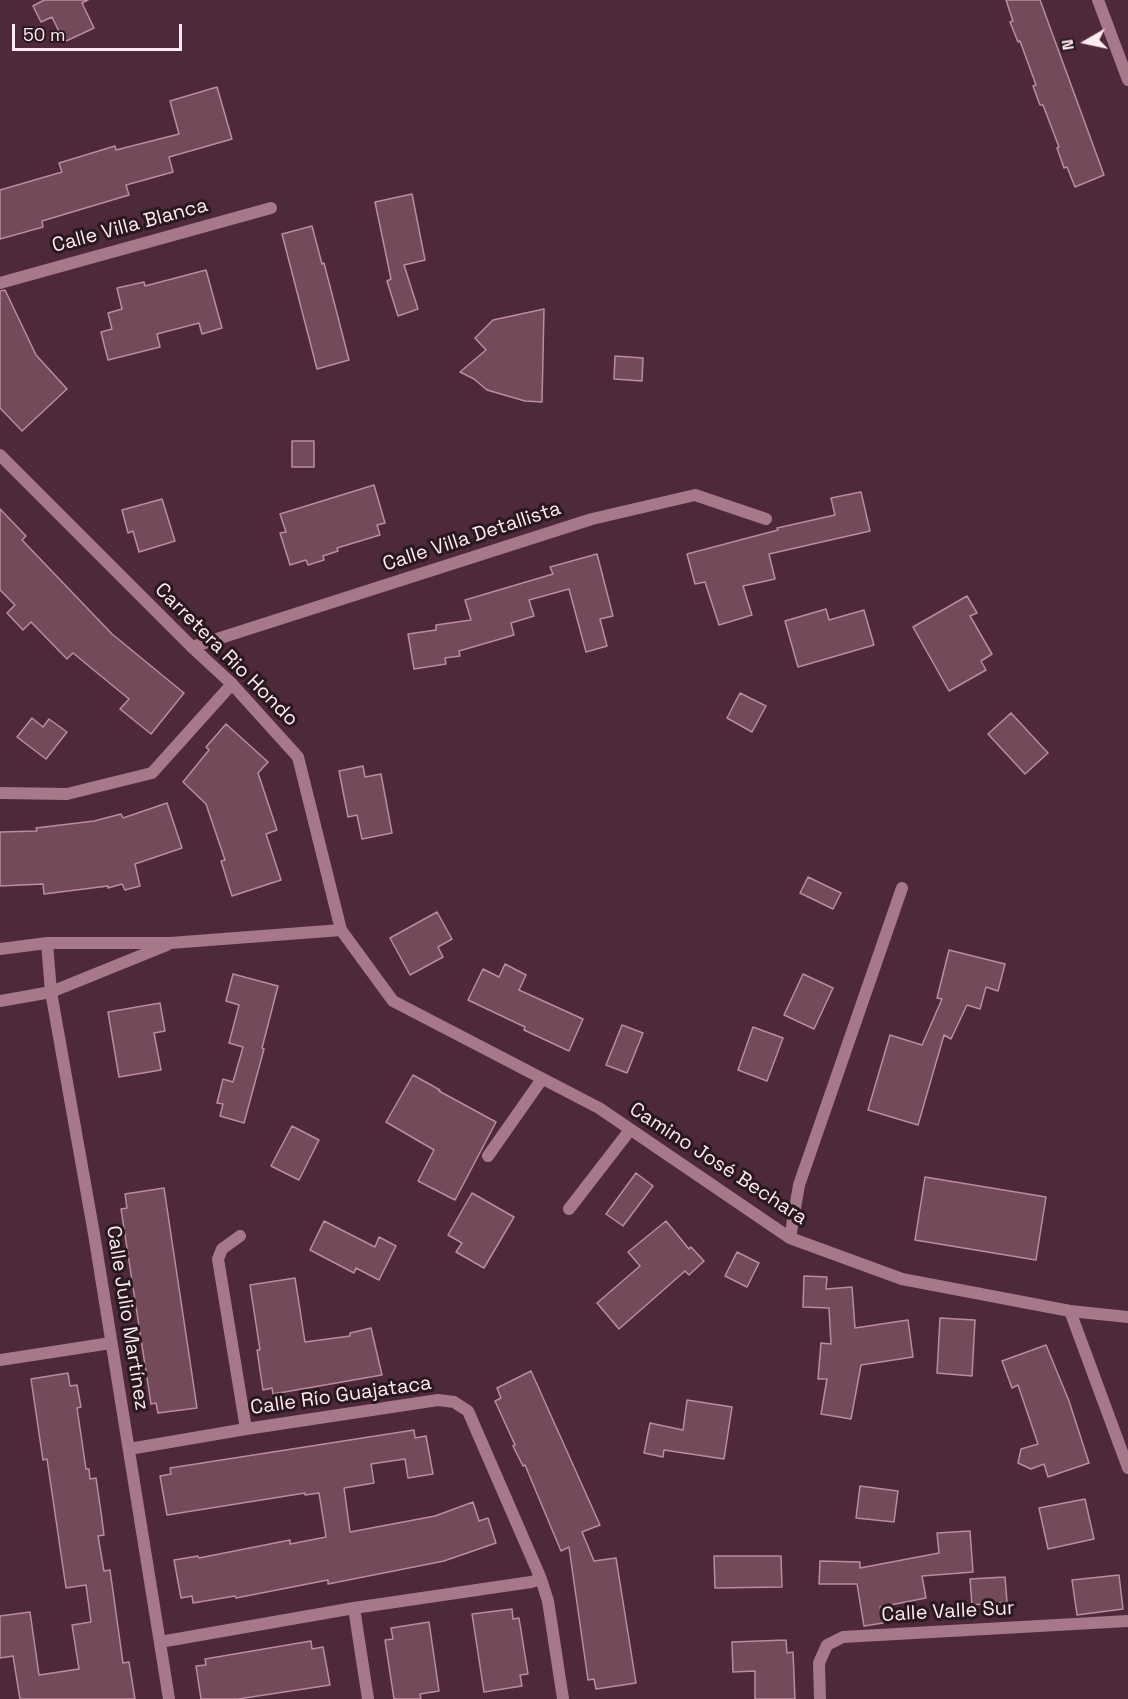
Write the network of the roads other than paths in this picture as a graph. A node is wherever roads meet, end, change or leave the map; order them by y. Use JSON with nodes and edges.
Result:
{"nodes":[{"id":1,"x":1098,"y":0,"type":"edge"},
{"id":2,"x":1128,"y":80,"type":"edge"},
{"id":3,"x":271,"y":208,"type":"dead end"},
{"id":4,"x":0,"y":283,"type":"edge"},
{"id":5,"x":0,"y":455,"type":"edge"},
{"id":6,"x":766,"y":519,"type":"dead end"},
{"id":7,"x":192,"y":646,"type":"junction"},
{"id":8,"x":232,"y":684,"type":"junction"},
{"id":9,"x":0,"y":793,"type":"edge"},
{"id":10,"x":902,"y":888,"type":"dead end"},
{"id":11,"x":341,"y":930,"type":"junction"},
{"id":12,"x":47,"y":943,"type":"junction"},
{"id":13,"x":170,"y":943,"type":"junction"},
{"id":14,"x":0,"y":949,"type":"edge"},
{"id":15,"x":51,"y":992,"type":"junction"},
{"id":16,"x":0,"y":1001,"type":"edge"},
{"id":17,"x":542,"y":1079,"type":"junction"},
{"id":18,"x":630,"y":1130,"type":"junction"},
{"id":19,"x":488,"y":1156,"type":"dead end"},
{"id":20,"x":569,"y":1209,"type":"dead end"},
{"id":21,"x":240,"y":1236,"type":"dead end"},
{"id":22,"x":790,"y":1238,"type":"junction"},
{"id":23,"x":1070,"y":1311,"type":"junction"},
{"id":24,"x":1128,"y":1317,"type":"edge"},
{"id":25,"x":111,"y":1342,"type":"junction"},
{"id":26,"x":0,"y":1359,"type":"edge"},
{"id":27,"x":246,"y":1429,"type":"junction"},
{"id":28,"x":129,"y":1449,"type":"junction"},
{"id":29,"x":1128,"y":1468,"type":"edge"},
{"id":30,"x":541,"y":1579,"type":"junction"},
{"id":31,"x":354,"y":1608,"type":"junction"},
{"id":32,"x":1128,"y":1621,"type":"edge"},
{"id":33,"x":160,"y":1642,"type":"junction"},
{"id":34,"x":169,"y":1699,"type":"edge"},
{"id":35,"x":368,"y":1699,"type":"edge"},
{"id":36,"x":563,"y":1699,"type":"edge"},
{"id":37,"x":820,"y":1699,"type":"edge"}],
"edges":[{"from":1,"to":2,"type":"street"},
{"from":3,"to":4,"type":"street","name":"Calle Villa Blanca"},
{"from":5,"to":7,"type":"street","name":"Carretera Rio Hondo"},
{"from":6,"to":7,"type":"street","name":"Calle Villa Detallista"},
{"from":7,"to":8,"type":"street","name":"Carretera Rio Hondo"},
{"from":8,"to":9,"type":"street"},
{"from":8,"to":11,"type":"street","name":"Carretera Rio Hondo"},
{"from":10,"to":22,"type":"street"},
{"from":11,"to":13,"type":"street"},
{"from":11,"to":17,"type":"street","name":"Camino José Bechara"},
{"from":12,"to":13,"type":"street"},
{"from":12,"to":14,"type":"street"},
{"from":12,"to":15,"type":"street","name":"Calle Julio Martínez"},
{"from":13,"to":15,"type":"street"},
{"from":15,"to":16,"type":"street"},
{"from":15,"to":25,"type":"street","name":"Calle Julio Martínez"},
{"from":17,"to":18,"type":"street","name":"Camino José Bechara"},
{"from":17,"to":19,"type":"street"},
{"from":18,"to":20,"type":"street"},
{"from":18,"to":22,"type":"street","name":"Camino José Bechara"},
{"from":21,"to":27,"type":"street"},
{"from":22,"to":23,"type":"street","name":"Camino José Bechara"},
{"from":23,"to":24,"type":"street","name":"Camino José Bechara"},
{"from":23,"to":29,"type":"street"},
{"from":25,"to":26,"type":"street"},
{"from":25,"to":28,"type":"street","name":"Calle Julio Martínez"},
{"from":27,"to":28,"type":"street","name":"Calle Río Guajataca"},
{"from":27,"to":30,"type":"street","name":"Calle Río Guajataca"},
{"from":28,"to":33,"type":"street","name":"Calle Julio Martínez"},
{"from":30,"to":31,"type":"street"},
{"from":30,"to":36,"type":"street","name":"Calle Río Guajataca"},
{"from":31,"to":33,"type":"street"},
{"from":31,"to":35,"type":"street"},
{"from":32,"to":37,"type":"street","name":"Calle Valle Sur"},
{"from":33,"to":34,"type":"street","name":"Calle Julio Martínez"}]}
